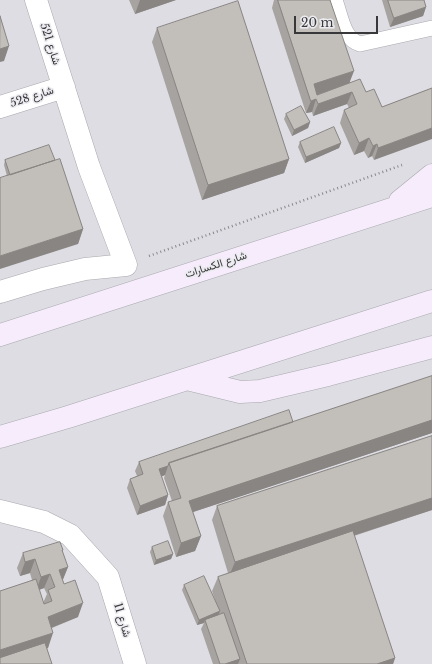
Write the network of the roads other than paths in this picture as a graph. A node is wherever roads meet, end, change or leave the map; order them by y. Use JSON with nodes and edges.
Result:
{"nodes":[{"id":1,"x":36,"y":0,"type":"edge"},
{"id":2,"x":335,"y":0,"type":"edge"},
{"id":3,"x":432,"y":28,"type":"edge"},
{"id":4,"x":64,"y":87,"type":"junction"},
{"id":5,"x":0,"y":107,"type":"edge"},
{"id":6,"x":432,"y":176,"type":"edge"},
{"id":7,"x":432,"y":196,"type":"edge"},
{"id":8,"x":388,"y":210,"type":"junction"},
{"id":9,"x":0,"y":292,"type":"edge"},
{"id":10,"x":432,"y":301,"type":"edge"},
{"id":11,"x":0,"y":335,"type":"edge"},
{"id":12,"x":432,"y":347,"type":"edge"},
{"id":13,"x":187,"y":379,"type":"junction"},
{"id":14,"x":0,"y":438,"type":"edge"},
{"id":15,"x":0,"y":510,"type":"edge"},
{"id":16,"x":135,"y":664,"type":"edge"}],
"edges":[{"from":1,"to":4,"type":"street","name":"شارع 521"},
{"from":2,"to":3,"type":"lane"},
{"from":4,"to":5,"type":"street","name":"شارع 528"},
{"from":4,"to":9,"type":"street"},
{"from":6,"to":8,"type":"street"},
{"from":7,"to":8,"type":"street","name":"شارع الكسارات"},
{"from":8,"to":11,"type":"street","name":"شارع الكسارات"},
{"from":10,"to":13,"type":"street"},
{"from":12,"to":13,"type":"street"},
{"from":13,"to":14,"type":"street"},
{"from":15,"to":16,"type":"street","name":"شارع 11"}]}
